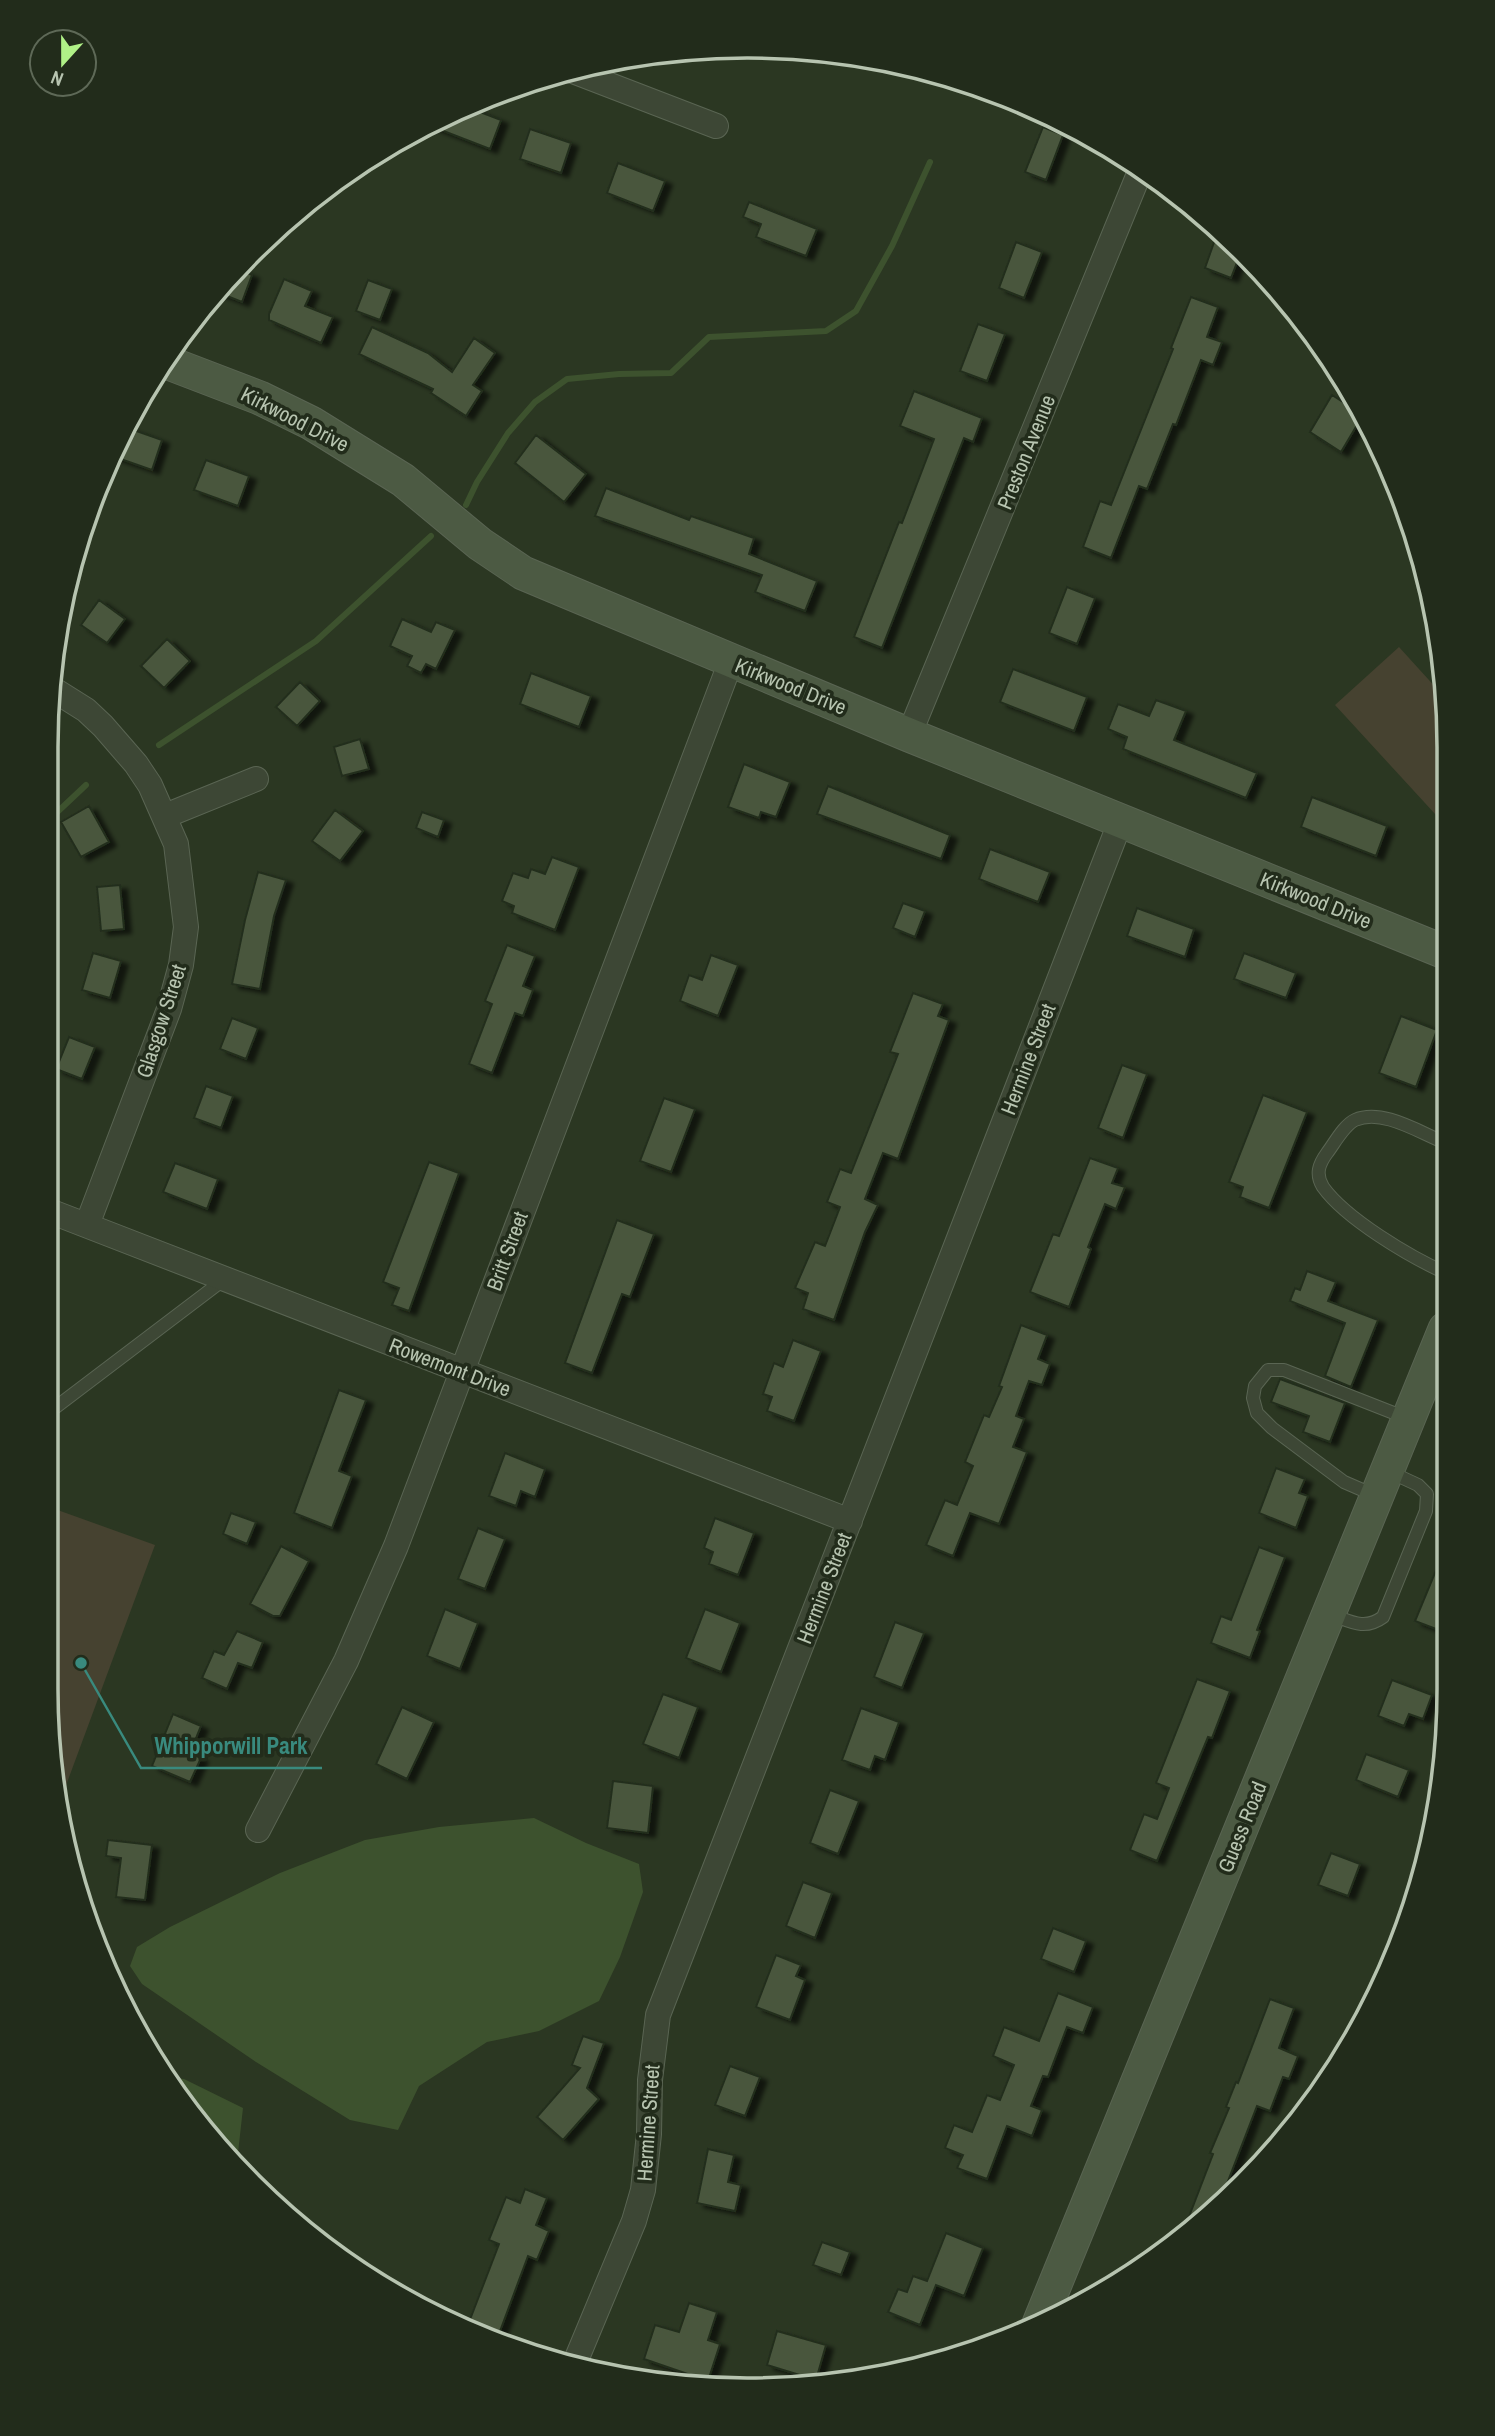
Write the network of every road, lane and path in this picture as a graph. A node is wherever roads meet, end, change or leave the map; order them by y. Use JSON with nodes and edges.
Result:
{"nodes":[{"id":1,"x":588,"y":77,"type":"edge"},
{"id":2,"x":716,"y":126,"type":"dead end"},
{"id":3,"x":1137,"y":178,"type":"edge"},
{"id":4,"x":173,"y":365,"type":"edge"},
{"id":5,"x":731,"y":661,"type":"junction"},
{"id":6,"x":60,"y":694,"type":"edge"},
{"id":7,"x":909,"y":734,"type":"junction"},
{"id":8,"x":256,"y":779,"type":"dead end"},
{"id":9,"x":165,"y":816,"type":"junction"},
{"id":10,"x":1121,"y":820,"type":"junction"},
{"id":11,"x":1437,"y":949,"type":"edge"},
{"id":12,"x":1437,"y":1139,"type":"edge"},
{"id":13,"x":58,"y":1215,"type":"edge"},
{"id":14,"x":87,"y":1225,"type":"junction"},
{"id":15,"x":1437,"y":1269,"type":"edge"},
{"id":16,"x":226,"y":1278,"type":"junction"},
{"id":17,"x":1437,"y":1349,"type":"edge"},
{"id":18,"x":462,"y":1372,"type":"junction"},
{"id":19,"x":58,"y":1405,"type":"edge"},
{"id":20,"x":1409,"y":1419,"type":"junction"},
{"id":21,"x":1382,"y":1484,"type":"junction"},
{"id":22,"x":849,"y":1521,"type":"junction"},
{"id":23,"x":1330,"y":1614,"type":"junction"},
{"id":24,"x":258,"y":1830,"type":"dead end"},
{"id":25,"x":1044,"y":2311,"type":"edge"},
{"id":26,"x":577,"y":2357,"type":"edge"}],
"edges":[{"from":1,"to":2,"type":"street"},
{"from":3,"to":7,"type":"street","name":"Preston Avenue"},
{"from":4,"to":5,"type":"street","name":"Kirkwood Drive"},
{"from":5,"to":7,"type":"street","name":"Kirkwood Drive"},
{"from":5,"to":18,"type":"street","name":"Britt Street"},
{"from":6,"to":9,"type":"street","name":"Glasgow Street"},
{"from":7,"to":10,"type":"street","name":"Kirkwood Drive"},
{"from":8,"to":9,"type":"street"},
{"from":9,"to":14,"type":"street","name":"Glasgow Street"},
{"from":10,"to":11,"type":"street","name":"Kirkwood Drive"},
{"from":10,"to":22,"type":"street","name":"Hermine Street"},
{"from":12,"to":15,"type":"lane"},
{"from":13,"to":14,"type":"street","name":"Rowemont Drive"},
{"from":14,"to":16,"type":"street","name":"Rowemont Drive"},
{"from":16,"to":18,"type":"street","name":"Rowemont Drive"},
{"from":16,"to":19,"type":"lane"},
{"from":17,"to":20,"type":"street","name":"Guess Road"},
{"from":18,"to":22,"type":"street","name":"Rowemont Drive"},
{"from":18,"to":24,"type":"street","name":"Britt Street"},
{"from":20,"to":21,"type":"street","name":"Guess Road"},
{"from":20,"to":21,"type":"lane"},
{"from":21,"to":23,"type":"street","name":"Guess Road"},
{"from":21,"to":23,"type":"lane"},
{"from":22,"to":26,"type":"street","name":"Hermine Street"},
{"from":23,"to":25,"type":"street","name":"Guess Road"}]}
